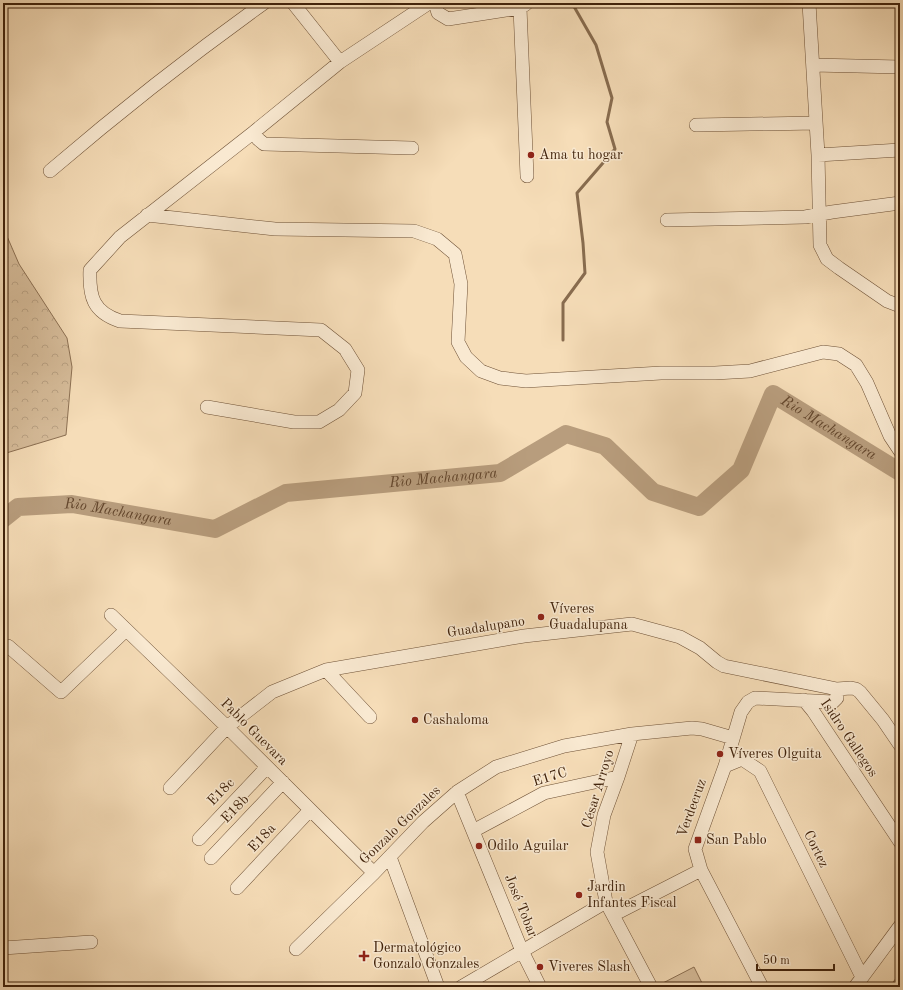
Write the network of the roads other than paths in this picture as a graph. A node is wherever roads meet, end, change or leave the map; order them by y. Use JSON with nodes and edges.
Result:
{"nodes":[{"id":1,"x":264,"y":3,"type":"edge"},
{"id":2,"x":293,"y":3,"type":"edge"},
{"id":3,"x":429,"y":3,"type":"edge"},
{"id":4,"x":435,"y":3,"type":"edge"},
{"id":5,"x":809,"y":3,"type":"edge"},
{"id":6,"x":524,"y":5,"type":"edge"},
{"id":7,"x":340,"y":62,"type":"junction"},
{"id":8,"x":813,"y":65,"type":"junction"},
{"id":9,"x":900,"y":67,"type":"edge"},
{"id":10,"x":816,"y":123,"type":"junction"},
{"id":11,"x":696,"y":125,"type":"dead end"},
{"id":12,"x":254,"y":132,"type":"junction"},
{"id":13,"x":412,"y":148,"type":"dead end"},
{"id":14,"x":900,"y":150,"type":"edge"},
{"id":15,"x":818,"y":155,"type":"junction"},
{"id":16,"x":50,"y":171,"type":"dead end"},
{"id":17,"x":527,"y":176,"type":"dead end"},
{"id":18,"x":900,"y":204,"type":"edge"},
{"id":19,"x":147,"y":215,"type":"junction"},
{"id":20,"x":819,"y":215,"type":"junction"},
{"id":21,"x":666,"y":220,"type":"dead end"},
{"id":22,"x":900,"y":306,"type":"edge"},
{"id":23,"x":208,"y":408,"type":"dead end"},
{"id":24,"x":900,"y":451,"type":"edge"},
{"id":25,"x":111,"y":615,"type":"dead end"},
{"id":26,"x":126,"y":630,"type":"junction"},
{"id":27,"x":8,"y":646,"type":"dead end"},
{"id":28,"x":326,"y":670,"type":"junction"},
{"id":29,"x":837,"y":689,"type":"junction"},
{"id":30,"x":804,"y":700,"type":"junction"},
{"id":31,"x":748,"y":702,"type":"joint"},
{"id":32,"x":370,"y":717,"type":"dead end"},
{"id":33,"x":228,"y":727,"type":"junction"},
{"id":34,"x":632,"y":734,"type":"junction"},
{"id":35,"x":733,"y":738,"type":"junction"},
{"id":36,"x":900,"y":745,"type":"edge"},
{"id":37,"x":725,"y":766,"type":"junction"},
{"id":38,"x":267,"y":767,"type":"junction"},
{"id":39,"x":618,"y":777,"type":"junction"},
{"id":40,"x":283,"y":782,"type":"junction"},
{"id":41,"x":170,"y":788,"type":"dead end"},
{"id":42,"x":457,"y":792,"type":"junction"},
{"id":43,"x":310,"y":810,"type":"junction"},
{"id":44,"x":474,"y":831,"type":"junction"},
{"id":45,"x":199,"y":839,"type":"dead end"},
{"id":46,"x":900,"y":842,"type":"edge"},
{"id":47,"x":390,"y":857,"type":"junction"},
{"id":48,"x":211,"y":858,"type":"dead end"},
{"id":49,"x":701,"y":870,"type":"junction"},
{"id":50,"x":374,"y":873,"type":"junction"},
{"id":51,"x":237,"y":888,"type":"dead end"},
{"id":52,"x":606,"y":902,"type":"junction"},
{"id":53,"x":613,"y":915,"type":"junction"},
{"id":54,"x":900,"y":926,"type":"edge"},
{"id":55,"x":91,"y":942,"type":"dead end"},
{"id":56,"x":3,"y":948,"type":"edge"},
{"id":57,"x":296,"y":949,"type":"dead end"},
{"id":58,"x":522,"y":950,"type":"junction"},
{"id":59,"x":859,"y":982,"type":"edge"},
{"id":60,"x":900,"y":984,"type":"edge"},
{"id":61,"x":438,"y":987,"type":"edge"},
{"id":62,"x":461,"y":987,"type":"edge"},
{"id":63,"x":540,"y":987,"type":"edge"},
{"id":64,"x":651,"y":987,"type":"edge"},
{"id":65,"x":762,"y":987,"type":"edge"},
{"id":66,"x":898,"y":987,"type":"edge"}],
"edges":[{"from":1,"to":16,"type":"street"},
{"from":2,"to":7,"type":"street"},
{"from":3,"to":7,"type":"street"},
{"from":4,"to":6,"type":"street"},
{"from":5,"to":8,"type":"street"},
{"from":6,"to":17,"type":"street"},
{"from":7,"to":12,"type":"street"},
{"from":8,"to":9,"type":"street"},
{"from":8,"to":10,"type":"street"},
{"from":10,"to":11,"type":"street"},
{"from":10,"to":15,"type":"street"},
{"from":12,"to":13,"type":"street"},
{"from":12,"to":19,"type":"street"},
{"from":14,"to":15,"type":"street"},
{"from":15,"to":20,"type":"street"},
{"from":18,"to":20,"type":"street"},
{"from":19,"to":23,"type":"street"},
{"from":19,"to":24,"type":"street"},
{"from":20,"to":21,"type":"street"},
{"from":20,"to":22,"type":"street"},
{"from":25,"to":26,"type":"street","name":"Pablo Guevara"},
{"from":26,"to":27,"type":"street"},
{"from":26,"to":33,"type":"street","name":"Pablo Guevara"},
{"from":28,"to":29,"type":"street","name":"Guadalupano"},
{"from":28,"to":32,"type":"street"},
{"from":28,"to":33,"type":"street","name":"Guadalupano"},
{"from":29,"to":30,"type":"street"},
{"from":29,"to":36,"type":"street","name":"Guadalupano"},
{"from":30,"to":31,"type":"street","name":"Isidro Gallegos"},
{"from":30,"to":46,"type":"street","name":"Isidro Gallegos"},
{"from":31,"to":35,"type":"street","name":"Verdecruz"},
{"from":33,"to":38,"type":"street","name":"Pablo Guevara"},
{"from":33,"to":41,"type":"street","name":"Guadalupano"},
{"from":34,"to":35,"type":"street","name":"Gonzalo Gonzales"},
{"from":34,"to":39,"type":"street","name":"César Arroyo"},
{"from":34,"to":42,"type":"street","name":"Gonzalo Gonzales"},
{"from":35,"to":37,"type":"street","name":"Verdecruz"},
{"from":37,"to":49,"type":"street","name":"Verdecruz"},
{"from":37,"to":59,"type":"street","name":"Cortez"},
{"from":38,"to":40,"type":"street","name":"Pablo Guevara"},
{"from":38,"to":45,"type":"street","name":"E18c"},
{"from":39,"to":44,"type":"street","name":"E17C"},
{"from":39,"to":52,"type":"street","name":"César Arroyo"},
{"from":40,"to":43,"type":"street","name":"Pablo Guevara"},
{"from":40,"to":48,"type":"street","name":"E18b"},
{"from":42,"to":44,"type":"street","name":"José Tobar"},
{"from":42,"to":47,"type":"street","name":"Gonzalo Gonzales"},
{"from":43,"to":50,"type":"street","name":"Pablo Guevara"},
{"from":43,"to":51,"type":"street","name":"E18a"},
{"from":44,"to":58,"type":"street","name":"José Tobar"},
{"from":47,"to":50,"type":"street","name":"Gonzalo Gonzales"},
{"from":47,"to":61,"type":"street"},
{"from":49,"to":53,"type":"street"},
{"from":49,"to":65,"type":"street","name":"Verdecruz"},
{"from":50,"to":57,"type":"street","name":"Gonzalo Gonzales"},
{"from":52,"to":53,"type":"street","name":"César Arroyo"},
{"from":52,"to":58,"type":"street"},
{"from":53,"to":64,"type":"street","name":"César Arroyo"},
{"from":54,"to":59,"type":"street"},
{"from":55,"to":56,"type":"street"},
{"from":58,"to":62,"type":"street"},
{"from":58,"to":63,"type":"street","name":"José Tobar"},
{"from":60,"to":66,"type":"street"}]}
